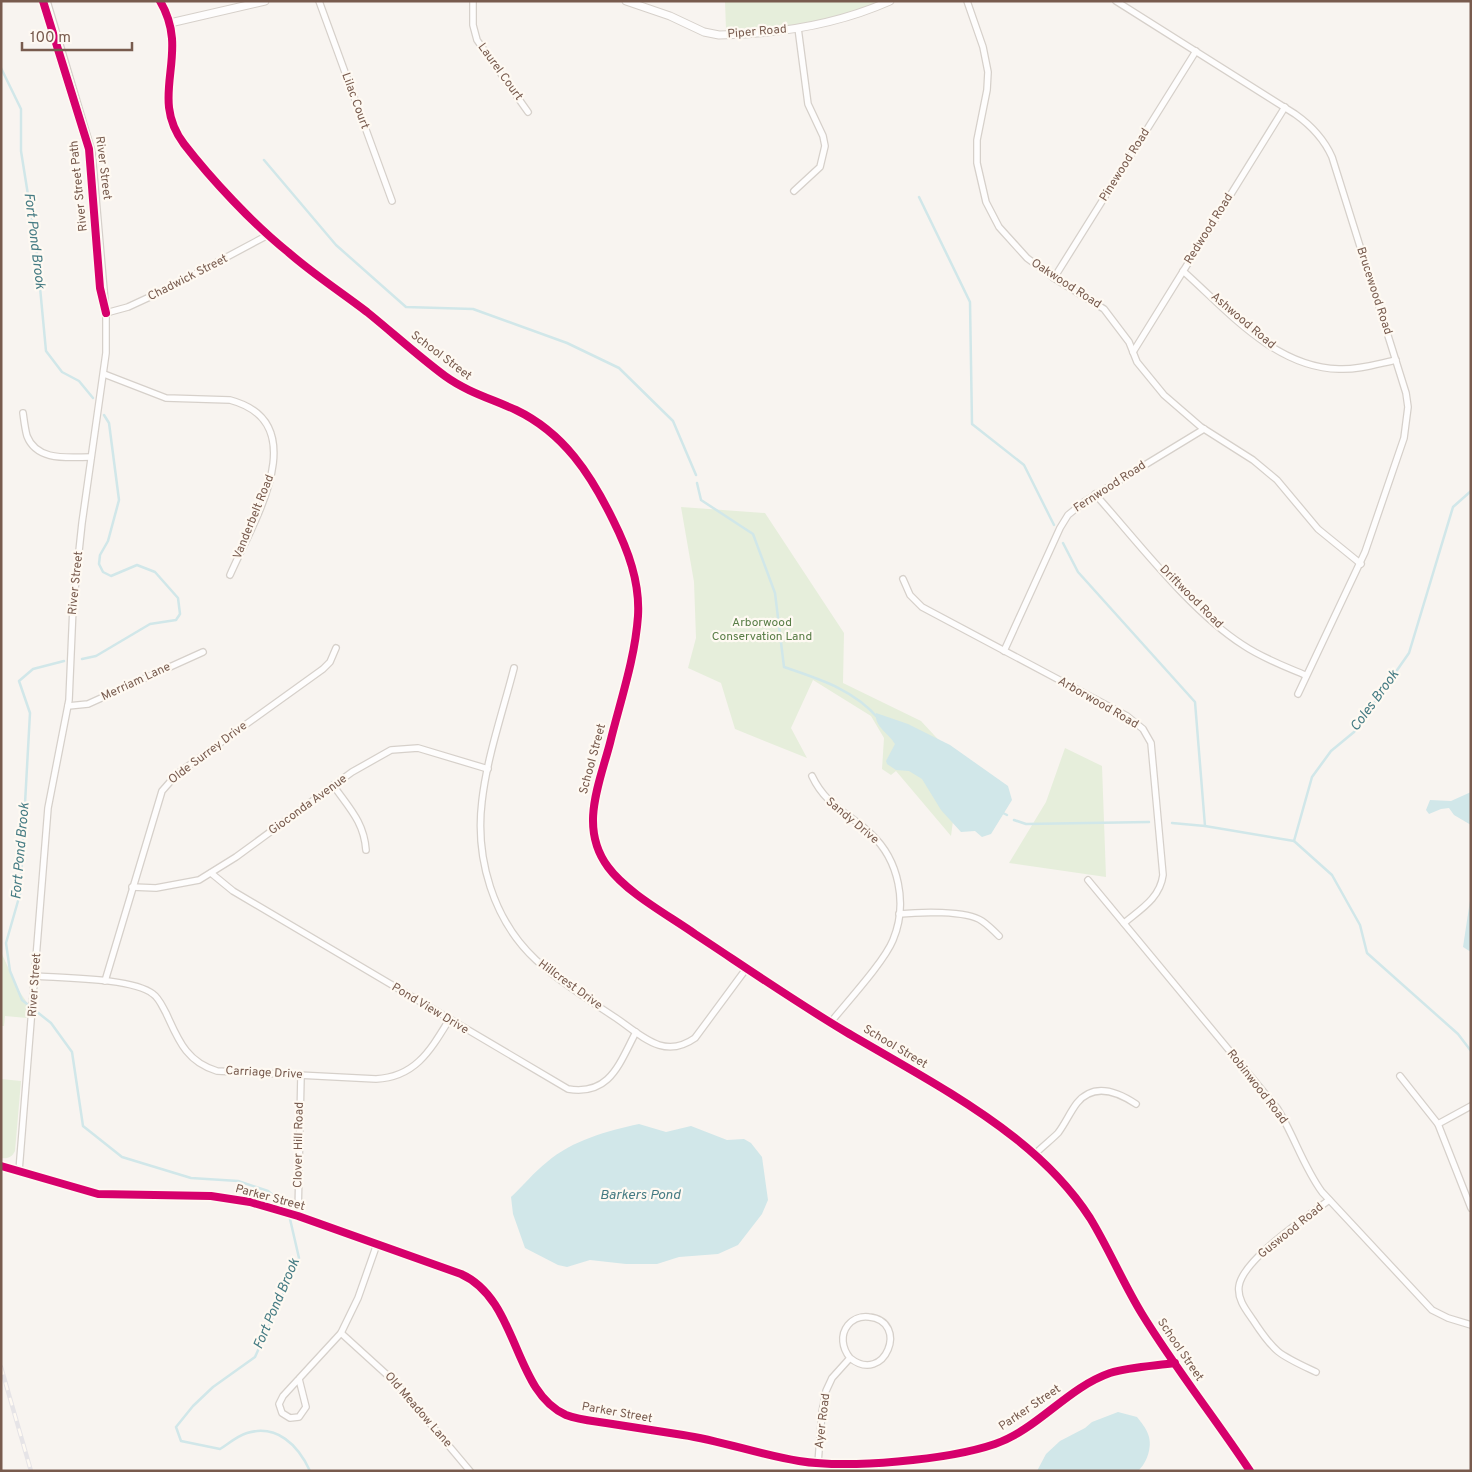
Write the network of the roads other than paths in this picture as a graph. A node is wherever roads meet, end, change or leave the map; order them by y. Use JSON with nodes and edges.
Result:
{"nodes":[{"id":1,"x":47,"y":1,"type":"edge"},
{"id":2,"x":160,"y":1,"type":"edge"},
{"id":3,"x":265,"y":1,"type":"edge"},
{"id":4,"x":319,"y":1,"type":"edge"},
{"id":5,"x":473,"y":1,"type":"edge"},
{"id":6,"x":626,"y":1,"type":"edge"},
{"id":7,"x":890,"y":1,"type":"edge"},
{"id":8,"x":966,"y":1,"type":"edge"},
{"id":9,"x":1116,"y":1,"type":"edge"},
{"id":10,"x":170,"y":22,"type":"junction"},
{"id":11,"x":798,"y":28,"type":"junction"},
{"id":12,"x":1196,"y":51,"type":"junction"},
{"id":13,"x":1285,"y":107,"type":"junction"},
{"id":14,"x":528,"y":112,"type":"dead end"},
{"id":15,"x":794,"y":191,"type":"dead end"},
{"id":16,"x":392,"y":201,"type":"dead end"},
{"id":17,"x":268,"y":235,"type":"junction"},
{"id":18,"x":1183,"y":271,"type":"junction"},
{"id":19,"x":1054,"y":278,"type":"junction"},
{"id":20,"x":106,"y":313,"type":"junction"},
{"id":21,"x":1133,"y":352,"type":"junction"},
{"id":22,"x":1396,"y":360,"type":"junction"},
{"id":23,"x":104,"y":374,"type":"junction"},
{"id":24,"x":23,"y":413,"type":"dead end"},
{"id":25,"x":1204,"y":429,"type":"junction"},
{"id":26,"x":91,"y":457,"type":"junction"},
{"id":27,"x":1096,"y":494,"type":"junction"},
{"id":28,"x":1361,"y":564,"type":"junction"},
{"id":29,"x":230,"y":575,"type":"dead end"},
{"id":30,"x":903,"y":579,"type":"dead end"},
{"id":31,"x":336,"y":648,"type":"dead end"},
{"id":32,"x":1004,"y":651,"type":"junction"},
{"id":33,"x":203,"y":652,"type":"dead end"},
{"id":34,"x":514,"y":668,"type":"dead end"},
{"id":35,"x":1305,"y":675,"type":"junction"},
{"id":36,"x":1298,"y":694,"type":"dead end"},
{"id":37,"x":68,"y":706,"type":"junction"},
{"id":38,"x":488,"y":769,"type":"junction"},
{"id":39,"x":812,"y":776,"type":"dead end"},
{"id":40,"x":333,"y":786,"type":"junction"},
{"id":41,"x":366,"y":850,"type":"dead end"},
{"id":42,"x":211,"y":873,"type":"junction"},
{"id":43,"x":1088,"y":880,"type":"dead end"},
{"id":44,"x":132,"y":887,"type":"junction"},
{"id":45,"x":899,"y":914,"type":"junction"},
{"id":46,"x":1124,"y":923,"type":"junction"},
{"id":47,"x":999,"y":936,"type":"dead end"},
{"id":48,"x":746,"y":969,"type":"junction"},
{"id":49,"x":36,"y":976,"type":"junction"},
{"id":50,"x":105,"y":981,"type":"junction"},
{"id":51,"x":449,"y":1020,"type":"junction"},
{"id":52,"x":831,"y":1022,"type":"junction"},
{"id":53,"x":636,"y":1032,"type":"junction"},
{"id":54,"x":300,"y":1075,"type":"junction"},
{"id":55,"x":1400,"y":1076,"type":"dead end"},
{"id":56,"x":1136,"y":1104,"type":"dead end"},
{"id":57,"x":1471,"y":1106,"type":"edge"},
{"id":58,"x":1438,"y":1124,"type":"junction"},
{"id":59,"x":1035,"y":1154,"type":"junction"},
{"id":60,"x":1,"y":1166,"type":"edge"},
{"id":61,"x":19,"y":1171,"type":"junction"},
{"id":62,"x":1329,"y":1200,"type":"junction"},
{"id":63,"x":1471,"y":1208,"type":"edge"},
{"id":64,"x":298,"y":1216,"type":"junction"},
{"id":65,"x":377,"y":1244,"type":"junction"},
{"id":66,"x":1471,"y":1325,"type":"edge"},
{"id":67,"x":341,"y":1333,"type":"junction"},
{"id":68,"x":850,"y":1358,"type":"junction"},
{"id":69,"x":1175,"y":1363,"type":"junction"},
{"id":70,"x":1316,"y":1372,"type":"dead end"},
{"id":71,"x":299,"y":1379,"type":"junction"},
{"id":72,"x":818,"y":1463,"type":"junction"},
{"id":73,"x":470,"y":1471,"type":"edge"},
{"id":74,"x":1250,"y":1471,"type":"edge"}],
"edges":[{"from":1,"to":20,"type":"street","name":"River Street"},
{"from":2,"to":10,"type":"street","name":"School Street"},
{"from":3,"to":10,"type":"street"},
{"from":4,"to":16,"type":"street","name":"Lilac Court"},
{"from":5,"to":14,"type":"street","name":"Laurel Court"},
{"from":6,"to":11,"type":"street","name":"Piper Road"},
{"from":7,"to":11,"type":"street","name":"Piper Road"},
{"from":8,"to":19,"type":"street","name":"Oakwood Road"},
{"from":9,"to":12,"type":"street","name":"Brucewood Road"},
{"from":10,"to":17,"type":"street","name":"School Street"},
{"from":11,"to":15,"type":"street"},
{"from":12,"to":13,"type":"street","name":"Brucewood Road"},
{"from":12,"to":19,"type":"street","name":"Pinewood Road"},
{"from":13,"to":18,"type":"street","name":"Redwood Road"},
{"from":13,"to":22,"type":"street","name":"Brucewood Road"},
{"from":17,"to":20,"type":"street","name":"Chadwick Street"},
{"from":17,"to":48,"type":"street","name":"School Street"},
{"from":18,"to":21,"type":"street","name":"Redwood Road"},
{"from":18,"to":22,"type":"street","name":"Ashwood Road"},
{"from":19,"to":21,"type":"street","name":"Oakwood Road"},
{"from":20,"to":23,"type":"street","name":"River Street"},
{"from":21,"to":25,"type":"street","name":"Oakwood Road"},
{"from":22,"to":28,"type":"street","name":"Brucewood Road"},
{"from":23,"to":26,"type":"street","name":"River Street"},
{"from":23,"to":29,"type":"street","name":"Vanderbelt Road"},
{"from":24,"to":26,"type":"street"},
{"from":25,"to":27,"type":"street","name":"Fernwood Road"},
{"from":25,"to":28,"type":"street","name":"Oakwood Road"},
{"from":26,"to":37,"type":"street","name":"River Street"},
{"from":27,"to":32,"type":"street","name":"Fernwood Road"},
{"from":27,"to":35,"type":"street","name":"Driftwood Road"},
{"from":28,"to":35,"type":"street","name":"Brucewood Road"},
{"from":30,"to":32,"type":"street","name":"Arborwood Road"},
{"from":31,"to":44,"type":"street","name":"Olde Surrey Drive"},
{"from":32,"to":46,"type":"street","name":"Arborwood Road"},
{"from":33,"to":37,"type":"street","name":"Merriam Lane"},
{"from":34,"to":38,"type":"street","name":"Hillcrest Drive"},
{"from":35,"to":36,"type":"street","name":"Brucewood Road"},
{"from":37,"to":49,"type":"street","name":"River Street"},
{"from":38,"to":40,"type":"street","name":"Gioconda Avenue"},
{"from":38,"to":53,"type":"street","name":"Hillcrest Drive"},
{"from":39,"to":45,"type":"street","name":"Sandy Drive"},
{"from":40,"to":41,"type":"street"},
{"from":40,"to":42,"type":"street","name":"Gioconda Avenue"},
{"from":42,"to":44,"type":"street","name":"Gioconda Avenue"},
{"from":42,"to":51,"type":"street","name":"Pond View Drive"},
{"from":43,"to":46,"type":"street","name":"Robinwood Road"},
{"from":44,"to":50,"type":"street","name":"Olde Surrey Drive"},
{"from":45,"to":47,"type":"street"},
{"from":45,"to":52,"type":"street","name":"Sandy Drive"},
{"from":46,"to":62,"type":"street","name":"Robinwood Road"},
{"from":48,"to":52,"type":"street","name":"School Street"},
{"from":48,"to":53,"type":"street","name":"Hillcrest Drive"},
{"from":49,"to":50,"type":"street","name":"Carriage Drive"},
{"from":49,"to":61,"type":"street","name":"River Street"},
{"from":50,"to":54,"type":"street","name":"Carriage Drive"},
{"from":51,"to":53,"type":"street","name":"Pond View Drive"},
{"from":51,"to":54,"type":"street","name":"Carriage Drive"},
{"from":52,"to":59,"type":"street","name":"School Street"},
{"from":54,"to":64,"type":"street","name":"Clover Hill Road"},
{"from":55,"to":58,"type":"street"},
{"from":56,"to":59,"type":"street"},
{"from":57,"to":58,"type":"street"},
{"from":58,"to":63,"type":"street"},
{"from":59,"to":69,"type":"street","name":"School Street"},
{"from":60,"to":61,"type":"street","name":"Parker Street"},
{"from":61,"to":64,"type":"street","name":"Parker Street"},
{"from":62,"to":66,"type":"street","name":"Robinwood Road"},
{"from":62,"to":70,"type":"street","name":"Guswood Road"},
{"from":64,"to":65,"type":"street","name":"Parker Street"},
{"from":65,"to":67,"type":"street"},
{"from":65,"to":72,"type":"street","name":"Parker Street"},
{"from":67,"to":71,"type":"street"},
{"from":67,"to":73,"type":"street","name":"Old Meadow Lane"},
{"from":68,"to":68,"type":"street"},
{"from":68,"to":72,"type":"street","name":"Ayer Road"},
{"from":69,"to":72,"type":"street","name":"Parker Street"},
{"from":69,"to":74,"type":"street","name":"School Street"},
{"from":71,"to":71,"type":"street"}]}
